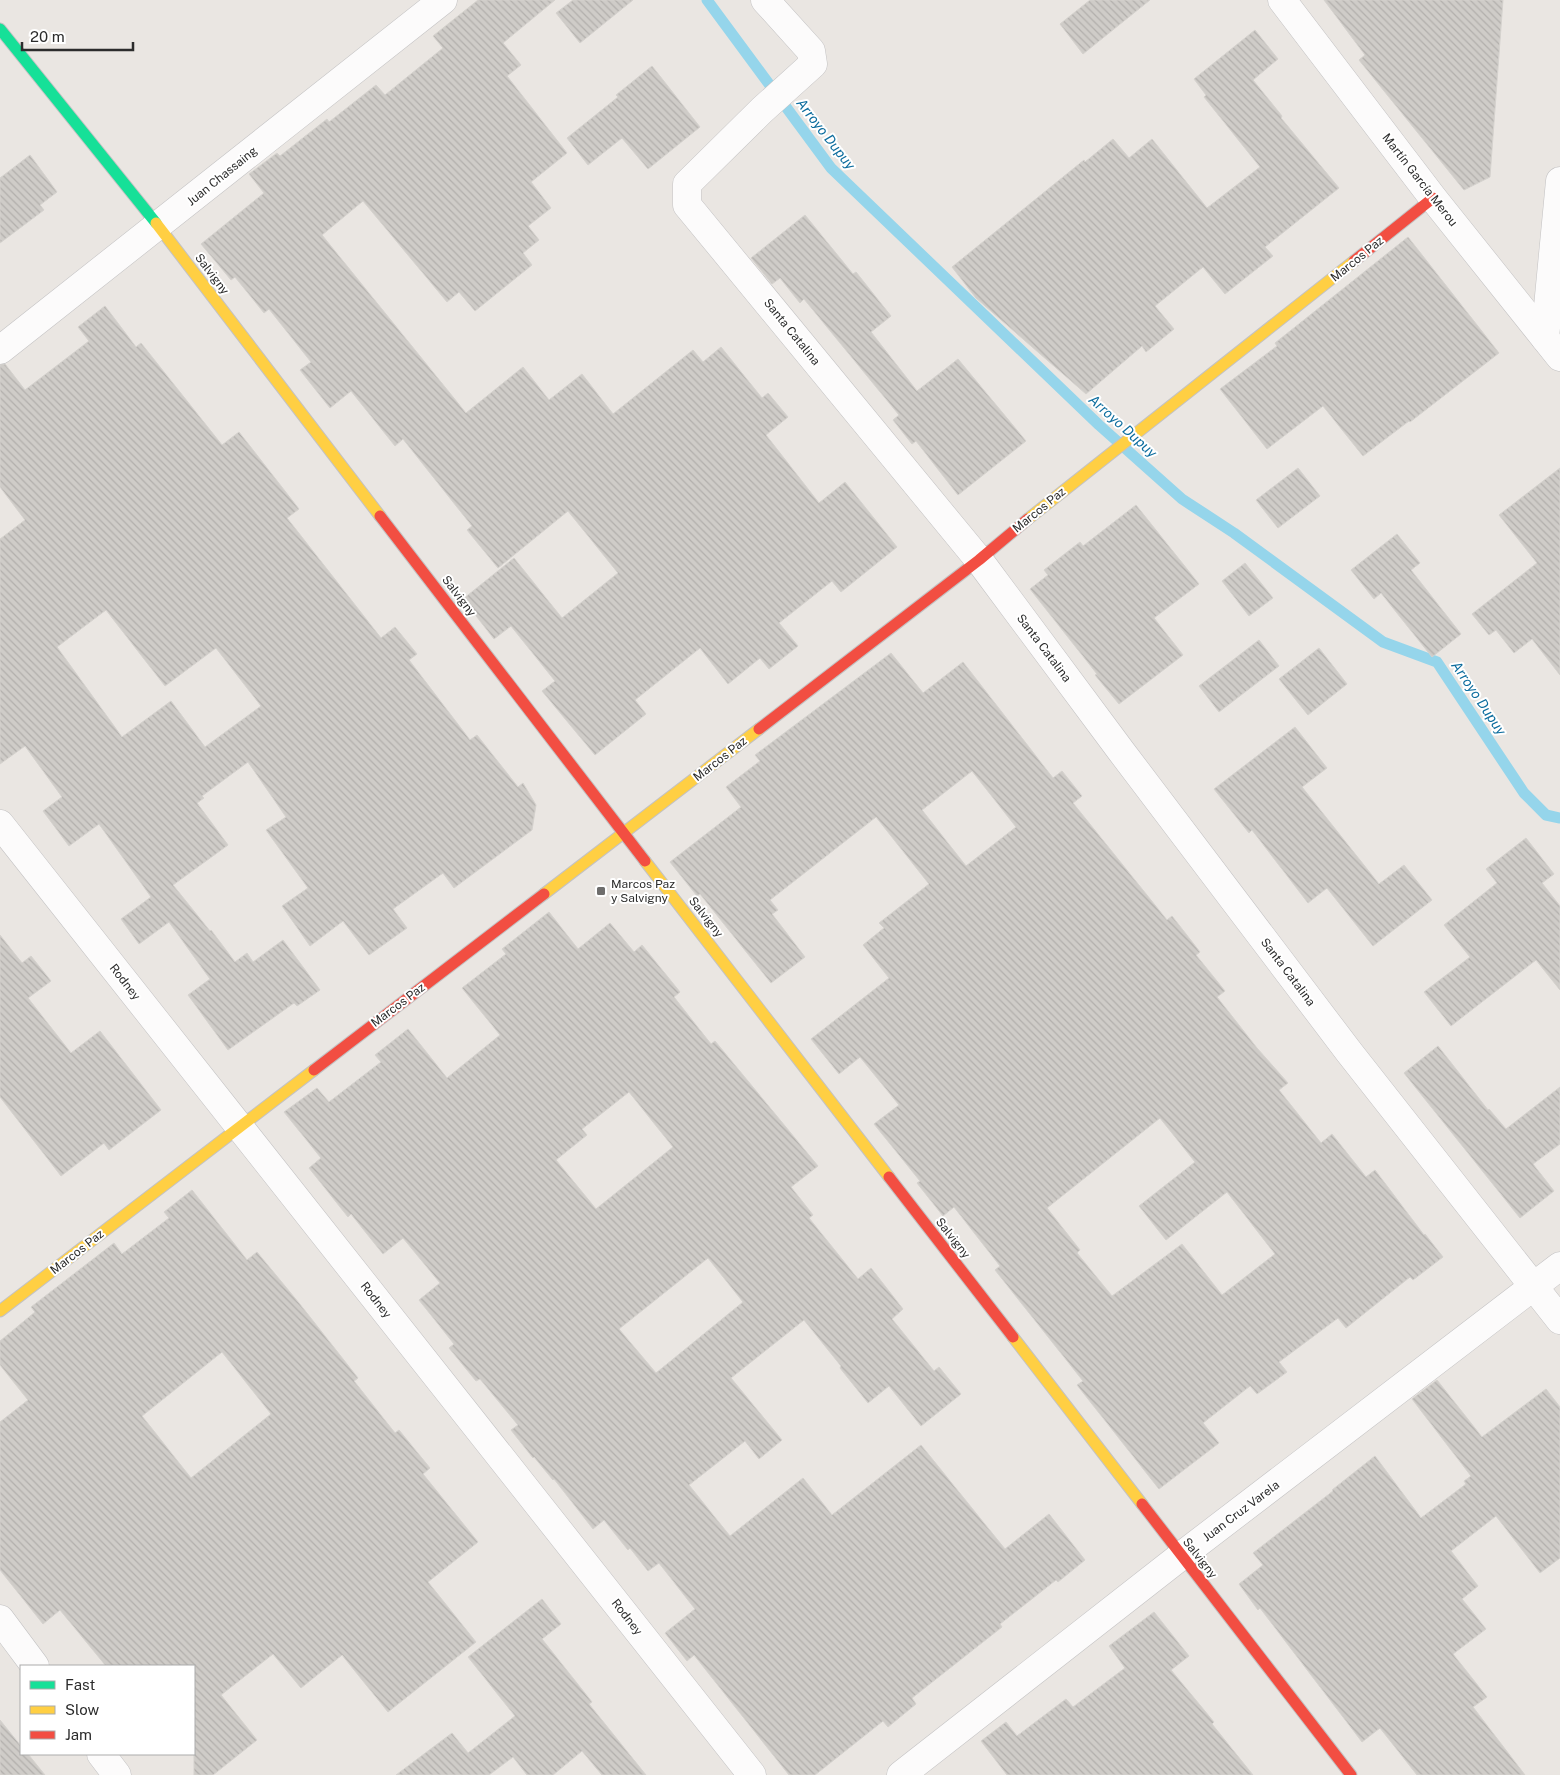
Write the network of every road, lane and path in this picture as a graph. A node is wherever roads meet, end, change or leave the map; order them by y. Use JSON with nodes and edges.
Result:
{"nodes":[{"id":1,"x":443,"y":0,"type":"edge"},
{"id":2,"x":765,"y":0,"type":"edge"},
{"id":3,"x":1282,"y":0,"type":"edge"},
{"id":4,"x":0,"y":29,"type":"edge"},
{"id":5,"x":1560,"y":181,"type":"edge"},
{"id":6,"x":1433,"y":198,"type":"junction"},
{"id":7,"x":158,"y":226,"type":"junction"},
{"id":8,"x":1555,"y":341,"type":"edge"},
{"id":9,"x":0,"y":350,"type":"edge"},
{"id":10,"x":979,"y":560,"type":"junction"},
{"id":11,"x":0,"y":824,"type":"edge"},
{"id":12,"x":624,"y":834,"type":"junction"},
{"id":13,"x":239,"y":1127,"type":"junction"},
{"id":14,"x":1560,"y":1266,"type":"edge"},
{"id":15,"x":1534,"y":1287,"type":"junction"},
{"id":16,"x":0,"y":1311,"type":"edge"},
{"id":17,"x":1560,"y":1320,"type":"edge"},
{"id":18,"x":1182,"y":1556,"type":"junction"},
{"id":19,"x":0,"y":1619,"type":"edge"},
{"id":20,"x":34,"y":1665,"type":"edge"},
{"id":21,"x":102,"y":1755,"type":"edge"},
{"id":22,"x":116,"y":1775,"type":"edge"},
{"id":23,"x":752,"y":1775,"type":"edge"},
{"id":24,"x":900,"y":1775,"type":"edge"},
{"id":25,"x":1351,"y":1775,"type":"edge"}],
"edges":[{"from":1,"to":7,"type":"street","name":"Juan Chassaing"},
{"from":2,"to":10,"type":"street","name":"Santa Catalina"},
{"from":3,"to":6,"type":"street","name":"Martín García Merou"},
{"from":4,"to":7,"type":"street","name":"Salvigny"},
{"from":5,"to":8,"type":"street"},
{"from":6,"to":8,"type":"street","name":"Martín García Merou"},
{"from":6,"to":10,"type":"street","name":"Marcos Paz"},
{"from":7,"to":9,"type":"street","name":"Juan Chassaing"},
{"from":7,"to":12,"type":"street","name":"Salvigny"},
{"from":10,"to":12,"type":"street","name":"Marcos Paz"},
{"from":10,"to":15,"type":"street","name":"Santa Catalina"},
{"from":11,"to":13,"type":"street","name":"Rodney"},
{"from":12,"to":13,"type":"street","name":"Marcos Paz"},
{"from":12,"to":18,"type":"street","name":"Salvigny"},
{"from":13,"to":16,"type":"street","name":"Marcos Paz"},
{"from":13,"to":23,"type":"street","name":"Rodney"},
{"from":14,"to":15,"type":"street","name":"Juan Cruz Varela"},
{"from":15,"to":17,"type":"street","name":"Santa Catalina"},
{"from":15,"to":18,"type":"street","name":"Juan Cruz Varela"},
{"from":18,"to":24,"type":"street","name":"Juan Cruz Varela"},
{"from":18,"to":25,"type":"street","name":"Salvigny"},
{"from":19,"to":20,"type":"street"},
{"from":21,"to":22,"type":"street"}]}
